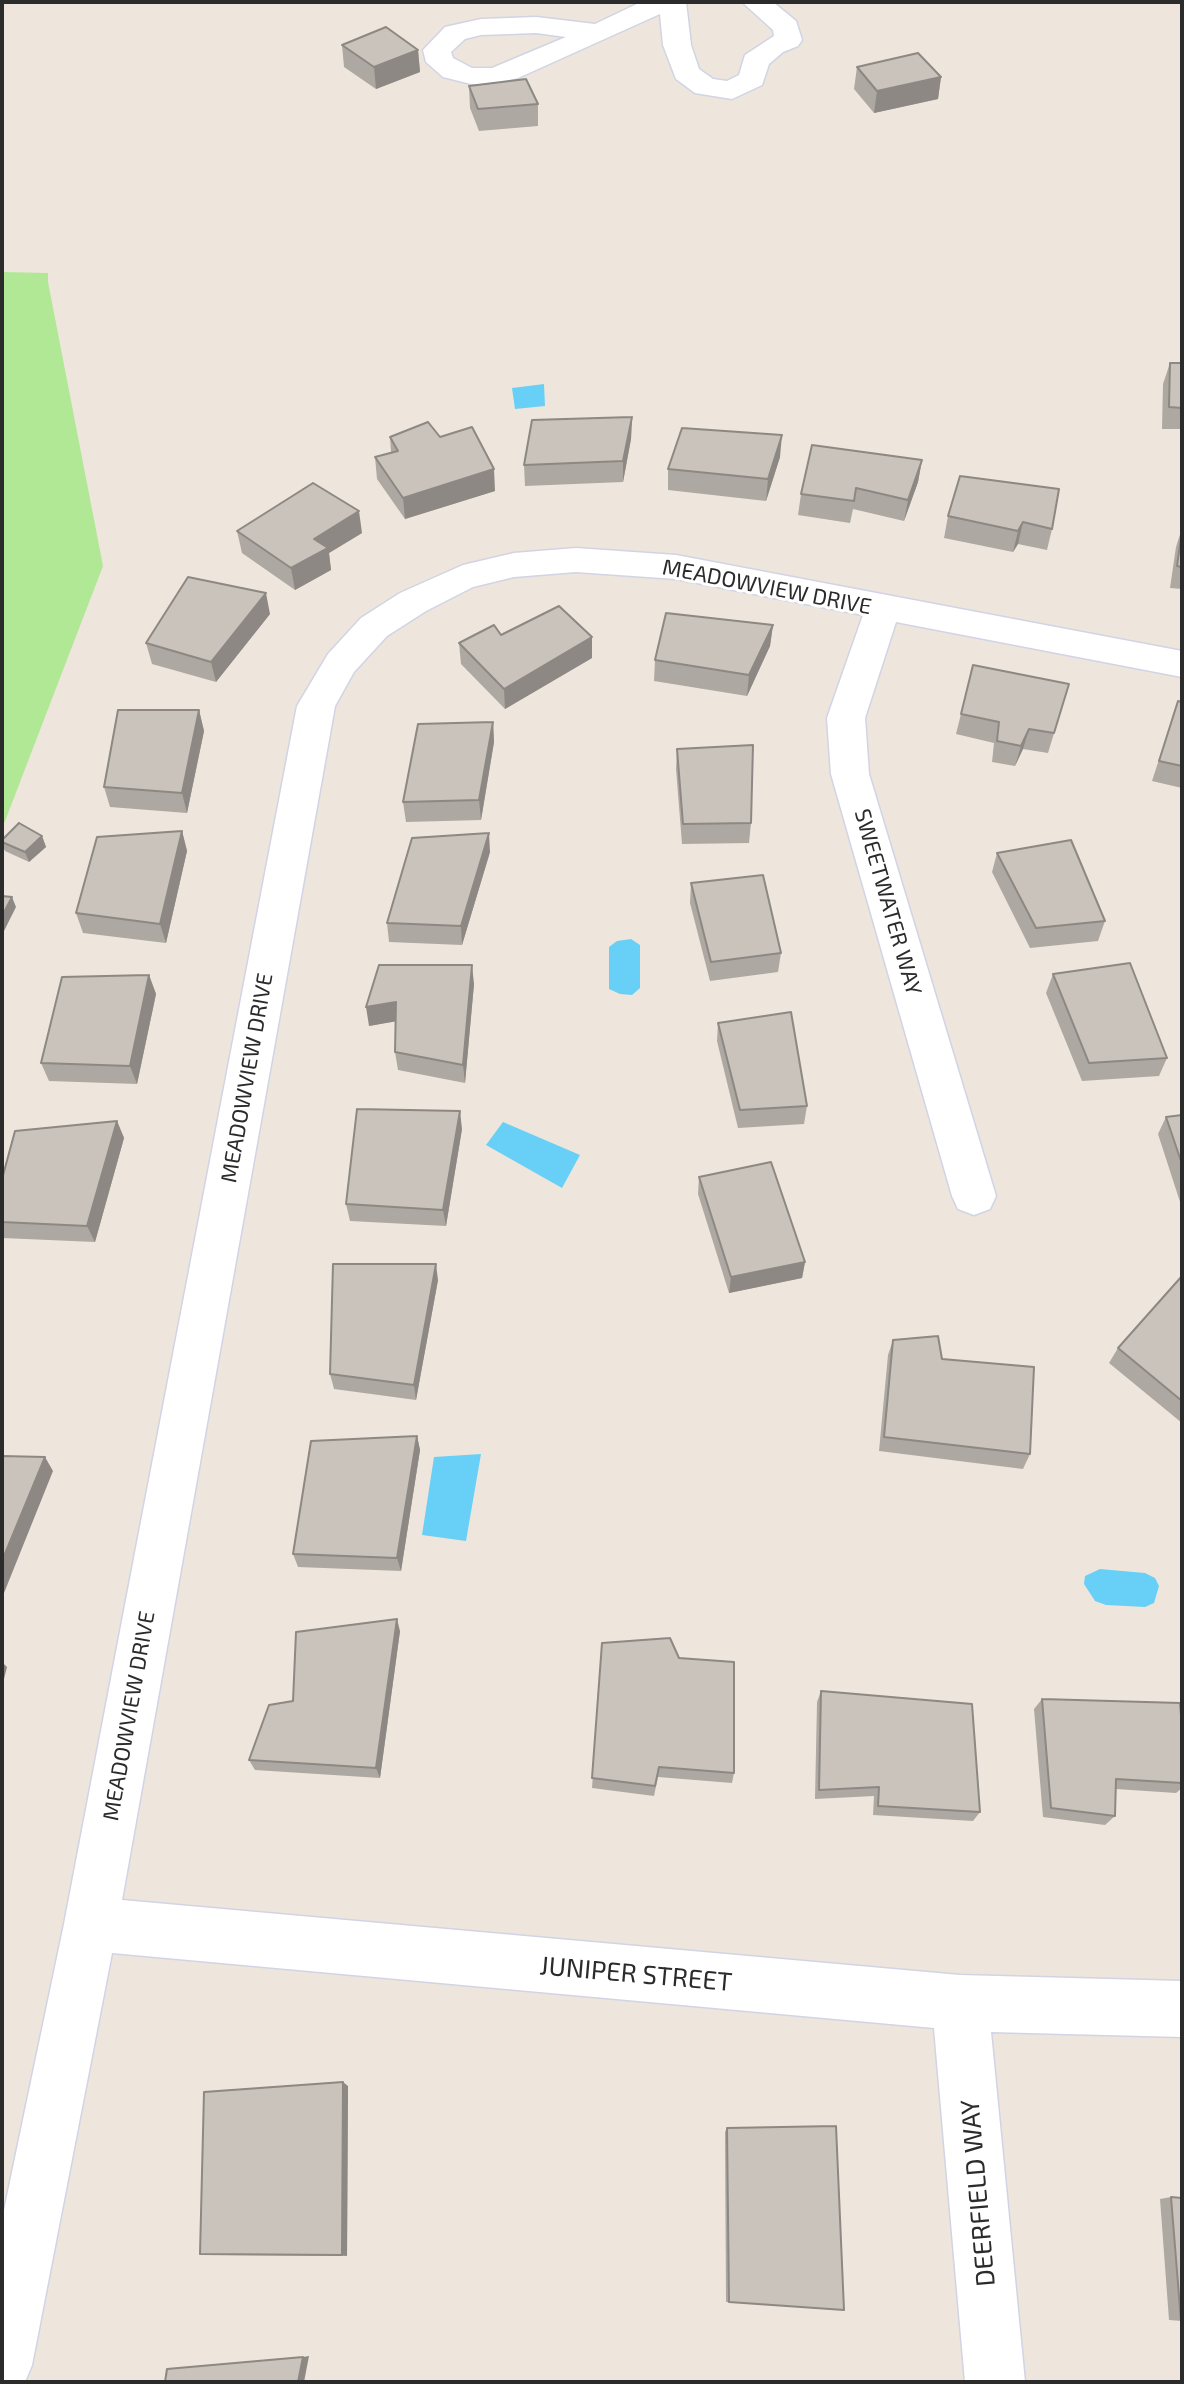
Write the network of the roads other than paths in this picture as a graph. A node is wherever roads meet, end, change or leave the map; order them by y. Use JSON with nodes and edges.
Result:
{"nodes":[{"id":1,"x":669,"y":2,"type":"edge"},
{"id":2,"x":756,"y":2,"type":"edge"},
{"id":3,"x":599,"y":33,"type":"junction"},
{"id":4,"x":883,"y":608,"type":"junction"},
{"id":5,"x":1182,"y":664,"type":"edge"},
{"id":6,"x":974,"y":1196,"type":"dead end"},
{"id":7,"x":91,"y":1924,"type":"junction"},
{"id":8,"x":960,"y":2003,"type":"junction"},
{"id":9,"x":1182,"y":2009,"type":"edge"},
{"id":10,"x":2,"y":2365,"type":"edge"},
{"id":11,"x":995,"y":2382,"type":"edge"}],
"edges":[{"from":1,"to":2,"type":"street"},
{"from":1,"to":3,"type":"street"},
{"from":3,"to":3,"type":"street"},
{"from":4,"to":5,"type":"street","name":"MEADOWVIEW DRIVE"},
{"from":4,"to":6,"type":"street","name":"SWEETWATER WAY"},
{"from":4,"to":7,"type":"street","name":"MEADOWVIEW DRIVE"},
{"from":7,"to":8,"type":"street","name":"JUNIPER STREET"},
{"from":7,"to":10,"type":"street","name":"MEADOWVIEW DRIVE"},
{"from":8,"to":9,"type":"street","name":"JUNIPER STREET"},
{"from":8,"to":11,"type":"street","name":"DEERFIELD WAY"}]}
